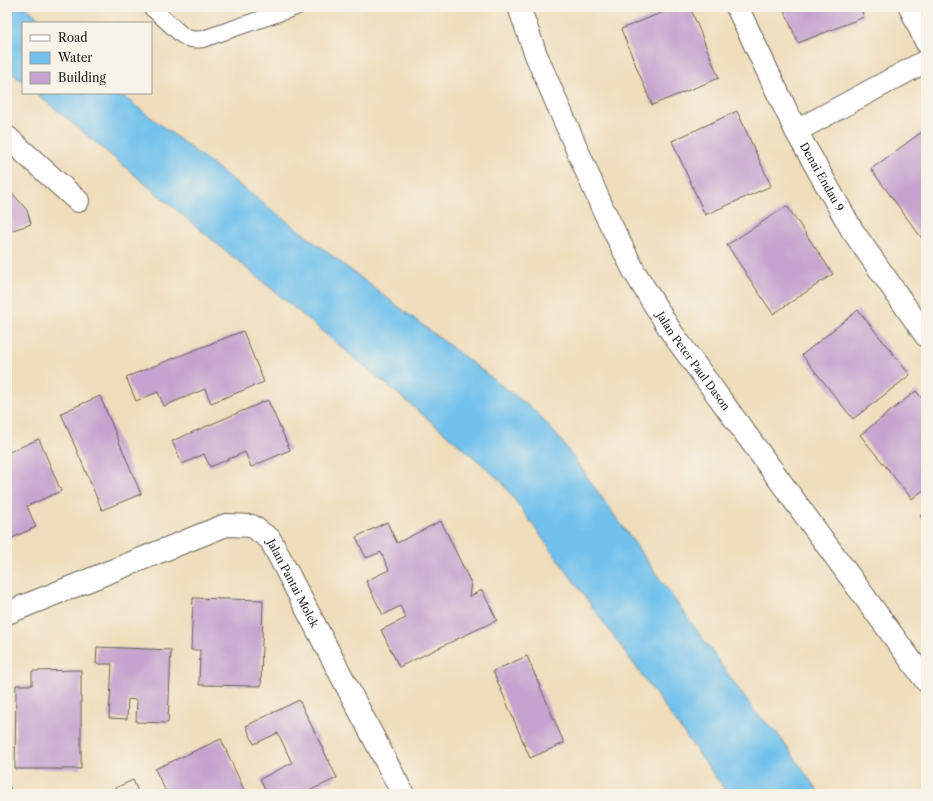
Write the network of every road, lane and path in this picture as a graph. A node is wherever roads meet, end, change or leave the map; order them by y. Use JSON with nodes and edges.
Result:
{"nodes":[{"id":1,"x":151,"y":7,"type":"edge"},
{"id":2,"x":296,"y":7,"type":"edge"},
{"id":3,"x":519,"y":7,"type":"edge"},
{"id":4,"x":737,"y":7,"type":"edge"},
{"id":5,"x":910,"y":7,"type":"edge"},
{"id":6,"x":926,"y":42,"type":"edge"},
{"id":7,"x":926,"y":61,"type":"edge"},
{"id":8,"x":796,"y":130,"type":"junction"},
{"id":9,"x":7,"y":137,"type":"edge"},
{"id":10,"x":78,"y":201,"type":"dead end"},
{"id":11,"x":926,"y":336,"type":"edge"},
{"id":12,"x":7,"y":613,"type":"edge"},
{"id":13,"x":926,"y":681,"type":"edge"},
{"id":14,"x":403,"y":794,"type":"edge"}],
"edges":[{"from":1,"to":2,"type":"lane"},
{"from":3,"to":13,"type":"street","name":"Jalan Peter Paul Dason"},
{"from":4,"to":8,"type":"street","name":"Denai Endau 9"},
{"from":5,"to":6,"type":"street"},
{"from":7,"to":8,"type":"street"},
{"from":8,"to":11,"type":"street","name":"Denai Endau 9"},
{"from":9,"to":10,"type":"street"},
{"from":12,"to":14,"type":"street","name":"Jalan Pantai Molek"}]}
